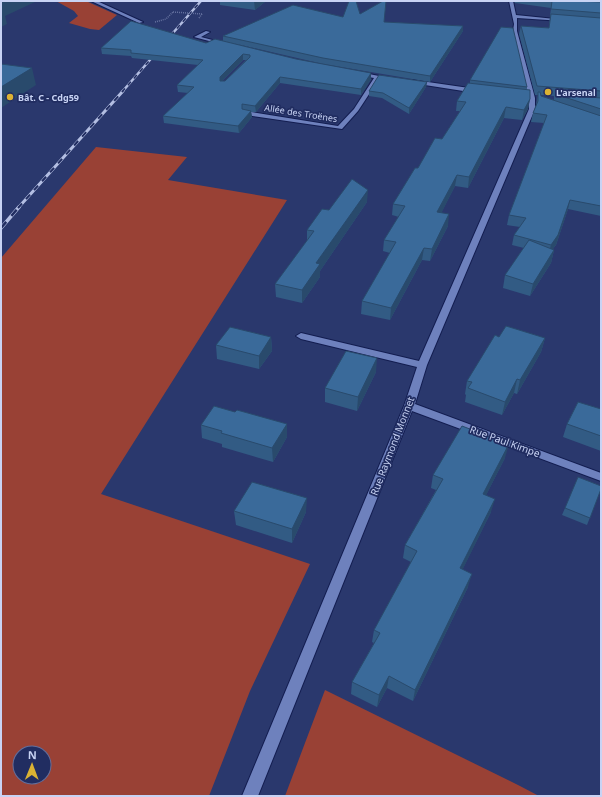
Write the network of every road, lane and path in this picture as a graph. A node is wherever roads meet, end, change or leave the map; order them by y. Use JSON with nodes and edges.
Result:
{"nodes":[{"id":1,"x":93,"y":1,"type":"edge"},
{"id":2,"x":511,"y":1,"type":"edge"},
{"id":3,"x":202,"y":14,"type":"dead end"},
{"id":4,"x":514,"y":16,"type":"junction"},
{"id":5,"x":570,"y":21,"type":"edge"},
{"id":6,"x":141,"y":22,"type":"edge"},
{"id":7,"x":150,"y":24,"type":"dead end"},
{"id":8,"x":208,"y":32,"type":"dead end"},
{"id":9,"x":225,"y":45,"type":"edge"},
{"id":10,"x":354,"y":73,"type":"edge"},
{"id":11,"x":377,"y":77,"type":"junction"},
{"id":12,"x":400,"y":80,"type":"edge"},
{"id":13,"x":408,"y":82,"type":"edge"},
{"id":14,"x":484,"y":92,"type":"edge"},
{"id":15,"x":245,"y":113,"type":"edge"},
{"id":16,"x":301,"y":336,"type":"dead end"},
{"id":17,"x":422,"y":366,"type":"junction"},
{"id":18,"x":409,"y":406,"type":"junction"},
{"id":19,"x":601,"y":477,"type":"edge"},
{"id":20,"x":250,"y":796,"type":"edge"}],
"edges":[{"from":1,"to":6,"type":"street"},
{"from":2,"to":4,"type":"street"},
{"from":3,"to":7,"type":"path","bridge":true},
{"from":4,"to":5,"type":"street"},
{"from":4,"to":17,"type":"street","name":"Rue Raymond Monnet"},
{"from":8,"to":9,"type":"street"},
{"from":10,"to":11,"type":"street"},
{"from":11,"to":12,"type":"street"},
{"from":11,"to":15,"type":"street","name":"Allée des Troënes"},
{"from":13,"to":14,"type":"street"},
{"from":16,"to":17,"type":"street"},
{"from":17,"to":18,"type":"street","name":"Rue Raymond Monnet"},
{"from":18,"to":19,"type":"street","name":"Rue Paul Kimpe"},
{"from":18,"to":20,"type":"street","name":"Rue Raymond Monnet"}]}
